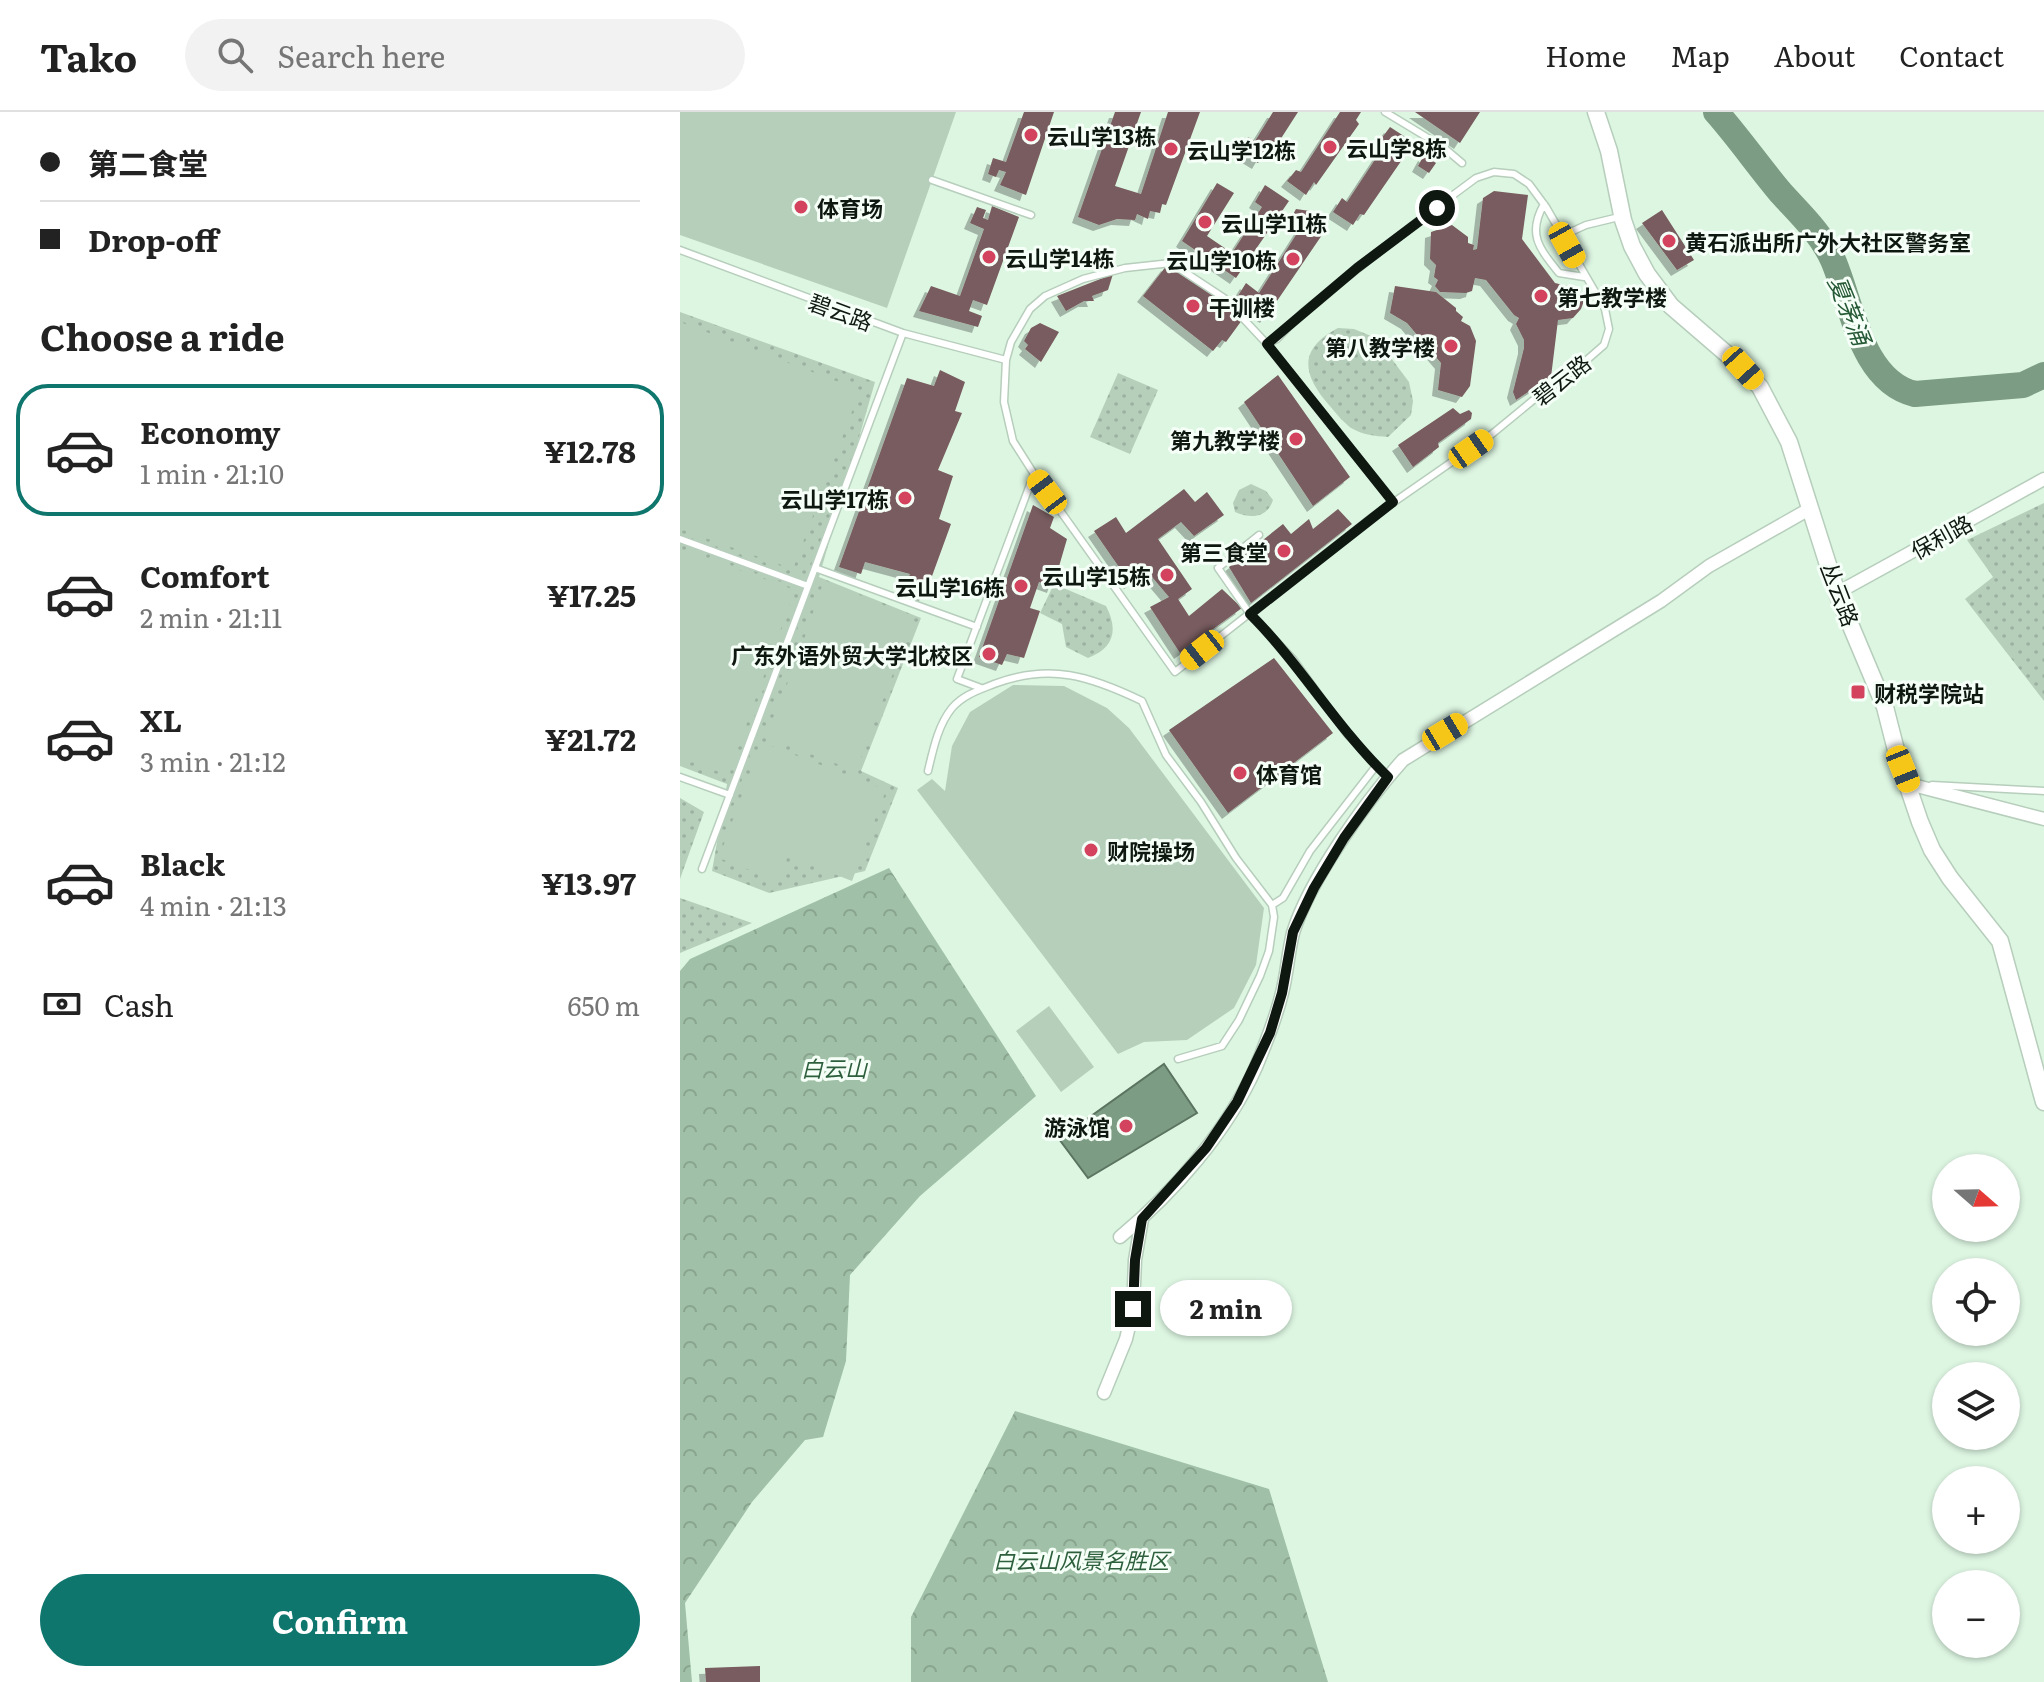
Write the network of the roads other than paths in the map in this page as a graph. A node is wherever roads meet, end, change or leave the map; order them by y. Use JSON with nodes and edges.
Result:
{"nodes":[{"id":1,"x":1385,"y":112,"type":"edge"},
{"id":2,"x":1596,"y":112,"type":"edge"},
{"id":3,"x":1462,"y":163,"type":"dead end"},
{"id":4,"x":932,"y":180,"type":"dead end"},
{"id":5,"x":1544,"y":204,"type":"junction"},
{"id":6,"x":1031,"y":215,"type":"dead end"},
{"id":7,"x":1622,"y":216,"type":"junction"},
{"id":8,"x":1562,"y":236,"type":"junction"},
{"id":9,"x":680,"y":250,"type":"edge"},
{"id":10,"x":1584,"y":277,"type":"junction"},
{"id":11,"x":903,"y":333,"type":"junction"},
{"id":12,"x":1267,"y":344,"type":"junction"},
{"id":13,"x":1006,"y":360,"type":"junction"},
{"id":14,"x":1034,"y":474,"type":"junction"},
{"id":15,"x":2044,"y":479,"type":"edge"},
{"id":16,"x":1393,"y":502,"type":"junction"},
{"id":17,"x":1811,"y":508,"type":"junction"},
{"id":18,"x":1259,"y":535,"type":"dead end"},
{"id":19,"x":680,"y":539,"type":"edge"},
{"id":20,"x":815,"y":568,"type":"junction"},
{"id":21,"x":808,"y":586,"type":"junction"},
{"id":22,"x":1837,"y":593,"type":"junction"},
{"id":23,"x":1250,"y":614,"type":"junction"},
{"id":24,"x":977,"y":627,"type":"junction"},
{"id":25,"x":982,"y":688,"type":"junction"},
{"id":26,"x":1376,"y":766,"type":"junction"},
{"id":27,"x":928,"y":771,"type":"dead end"},
{"id":28,"x":680,"y":777,"type":"edge"},
{"id":29,"x":1388,"y":777,"type":"junction"},
{"id":30,"x":1909,"y":784,"type":"junction"},
{"id":31,"x":2044,"y":791,"type":"edge"},
{"id":32,"x":730,"y":795,"type":"junction"},
{"id":33,"x":2044,"y":819,"type":"edge"},
{"id":34,"x":702,"y":869,"type":"dead end"},
{"id":35,"x":1272,"y":905,"type":"junction"},
{"id":36,"x":1178,"y":1059,"type":"dead end"},
{"id":37,"x":2044,"y":1102,"type":"edge"},
{"id":38,"x":1142,"y":1219,"type":"junction"},
{"id":39,"x":1120,"y":1237,"type":"dead end"},
{"id":40,"x":1104,"y":1393,"type":"dead end"}],
"edges":[{"from":1,"to":3,"type":"lane"},
{"from":2,"to":7,"type":"street","name":"丛云路"},
{"from":4,"to":6,"type":"lane"},
{"from":5,"to":8,"type":"lane","name":"碧云路"},
{"from":5,"to":10,"type":"lane"},
{"from":5,"to":12,"type":"lane","name":"碧云路"},
{"from":7,"to":8,"type":"lane"},
{"from":7,"to":17,"type":"street","name":"丛云路"},
{"from":8,"to":10,"type":"lane","name":"碧云路"},
{"from":9,"to":11,"type":"lane","name":"碧云路"},
{"from":10,"to":16,"type":"lane","name":"碧云路"},
{"from":11,"to":13,"type":"lane","name":"碧云路"},
{"from":11,"to":20,"type":"lane"},
{"from":12,"to":13,"type":"lane","name":"碧云路"},
{"from":12,"to":16,"type":"lane"},
{"from":13,"to":14,"type":"lane","name":"碧云路"},
{"from":14,"to":23,"type":"lane","name":"碧云路"},
{"from":14,"to":24,"type":"lane"},
{"from":15,"to":22,"type":"street","name":"保利路"},
{"from":16,"to":23,"type":"lane","name":"碧云路"},
{"from":17,"to":22,"type":"street","name":"丛云路"},
{"from":17,"to":29,"type":"street"},
{"from":18,"to":23,"type":"lane"},
{"from":19,"to":21,"type":"lane"},
{"from":20,"to":21,"type":"lane"},
{"from":20,"to":24,"type":"lane"},
{"from":21,"to":32,"type":"lane"},
{"from":22,"to":30,"type":"street","name":"丛云路"},
{"from":23,"to":26,"type":"lane"},
{"from":24,"to":25,"type":"lane"},
{"from":25,"to":27,"type":"lane"},
{"from":25,"to":35,"type":"lane"},
{"from":26,"to":29,"type":"lane"},
{"from":26,"to":35,"type":"lane"},
{"from":28,"to":32,"type":"lane"},
{"from":29,"to":38,"type":"street"},
{"from":30,"to":31,"type":"lane"},
{"from":30,"to":33,"type":"street"},
{"from":30,"to":37,"type":"street","name":"丛云路"},
{"from":32,"to":34,"type":"lane"},
{"from":35,"to":36,"type":"lane"},
{"from":38,"to":39,"type":"street"},
{"from":38,"to":40,"type":"street"}]}
